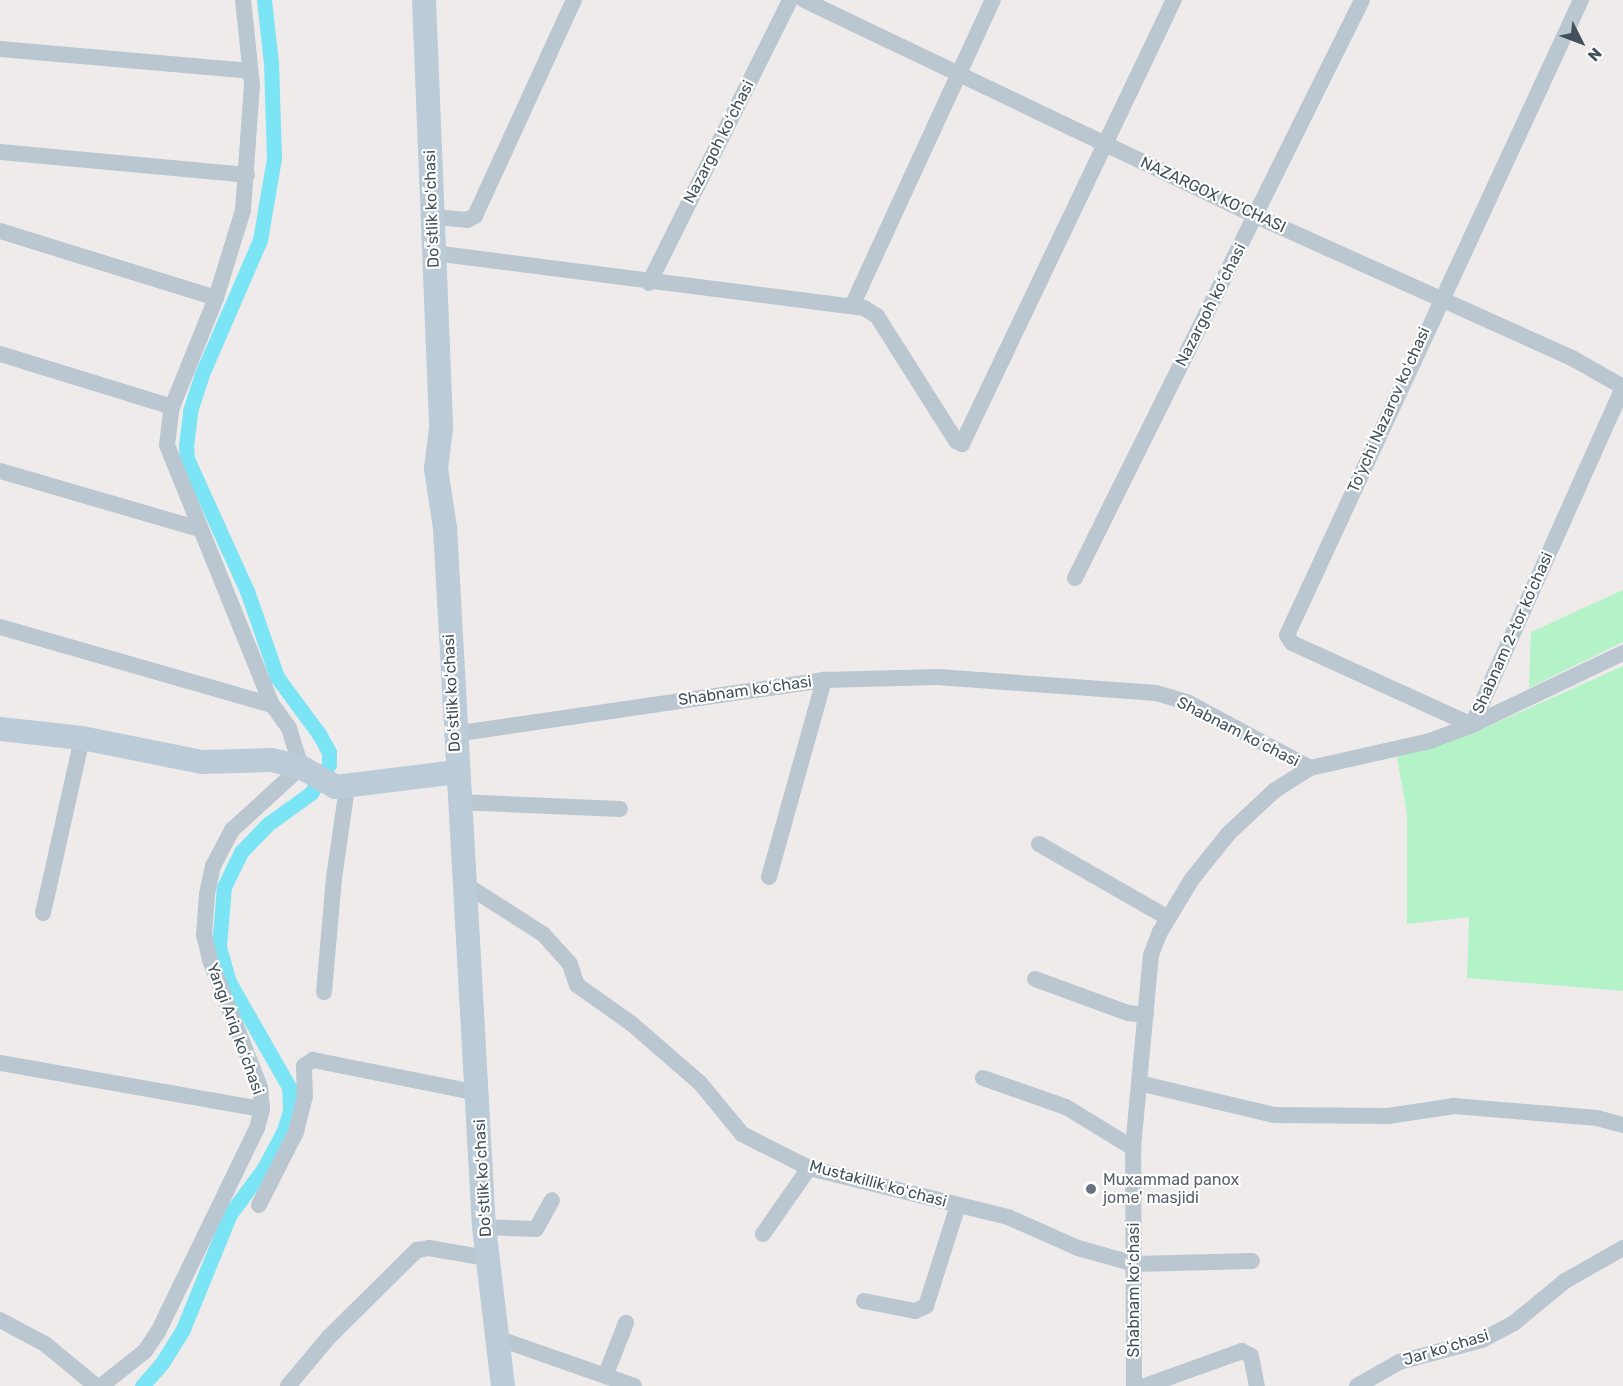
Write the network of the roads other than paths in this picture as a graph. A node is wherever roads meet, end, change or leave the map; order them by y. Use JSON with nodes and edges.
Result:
{"nodes":[{"id":1,"x":243,"y":0,"type":"edge"},
{"id":2,"x":424,"y":0,"type":"edge"},
{"id":3,"x":574,"y":0,"type":"edge"},
{"id":4,"x":790,"y":0,"type":"edge"},
{"id":5,"x":804,"y":0,"type":"edge"},
{"id":6,"x":993,"y":0,"type":"edge"},
{"id":7,"x":1174,"y":0,"type":"edge"},
{"id":8,"x":1362,"y":0,"type":"edge"},
{"id":9,"x":1581,"y":0,"type":"edge"},
{"id":10,"x":0,"y":49,"type":"edge"},
{"id":11,"x":250,"y":71,"type":"junction"},
{"id":12,"x":957,"y":75,"type":"junction"},
{"id":13,"x":1104,"y":144,"type":"junction"},
{"id":14,"x":0,"y":152,"type":"edge"},
{"id":15,"x":247,"y":175,"type":"junction"},
{"id":16,"x":1256,"y":216,"type":"junction"},
{"id":17,"x":434,"y":218,"type":"junction"},
{"id":18,"x":0,"y":231,"type":"edge"},
{"id":19,"x":434,"y":253,"type":"junction"},
{"id":20,"x":649,"y":283,"type":"junction"},
{"id":21,"x":216,"y":298,"type":"junction"},
{"id":22,"x":1439,"y":300,"type":"junction"},
{"id":23,"x":852,"y":306,"type":"junction"},
{"id":24,"x":0,"y":354,"type":"edge"},
{"id":25,"x":1623,"y":388,"type":"edge"},
{"id":26,"x":172,"y":407,"type":"junction"},
{"id":27,"x":0,"y":471,"type":"edge"},
{"id":28,"x":199,"y":529,"type":"junction"},
{"id":29,"x":1075,"y":578,"type":"dead end"},
{"id":30,"x":0,"y":627,"type":"edge"},
{"id":31,"x":1623,"y":653,"type":"edge"},
{"id":32,"x":824,"y":680,"type":"junction"},
{"id":33,"x":272,"y":705,"type":"junction"},
{"id":34,"x":1472,"y":724,"type":"junction"},
{"id":35,"x":0,"y":729,"type":"edge"},
{"id":36,"x":454,"y":734,"type":"junction"},
{"id":37,"x":82,"y":738,"type":"junction"},
{"id":38,"x":1310,"y":768,"type":"junction"},
{"id":39,"x":306,"y":771,"type":"junction"},
{"id":40,"x":457,"y":772,"type":"junction"},
{"id":41,"x":341,"y":787,"type":"junction"},
{"id":42,"x":459,"y":802,"type":"junction"},
{"id":43,"x":620,"y":809,"type":"dead end"},
{"id":44,"x":1039,"y":844,"type":"dead end"},
{"id":45,"x":769,"y":877,"type":"dead end"},
{"id":46,"x":466,"y":885,"type":"junction"},
{"id":47,"x":43,"y":913,"type":"dead end"},
{"id":48,"x":1168,"y":918,"type":"junction"},
{"id":49,"x":1035,"y":980,"type":"dead end"},
{"id":50,"x":324,"y":992,"type":"dead end"},
{"id":51,"x":1146,"y":1014,"type":"junction"},
{"id":52,"x":0,"y":1063,"type":"edge"},
{"id":53,"x":983,"y":1078,"type":"dead end"},
{"id":54,"x":1139,"y":1083,"type":"junction"},
{"id":55,"x":478,"y":1093,"type":"junction"},
{"id":56,"x":262,"y":1109,"type":"junction"},
{"id":57,"x":1623,"y":1125,"type":"edge"},
{"id":58,"x":1133,"y":1148,"type":"junction"},
{"id":59,"x":809,"y":1168,"type":"junction"},
{"id":60,"x":552,"y":1200,"type":"dead end"},
{"id":61,"x":260,"y":1205,"type":"dead end"},
{"id":62,"x":958,"y":1205,"type":"junction"},
{"id":63,"x":484,"y":1227,"type":"junction"},
{"id":64,"x":763,"y":1234,"type":"dead end"},
{"id":65,"x":1623,"y":1248,"type":"edge"},
{"id":66,"x":487,"y":1258,"type":"junction"},
{"id":67,"x":1252,"y":1261,"type":"dead end"},
{"id":68,"x":1135,"y":1264,"type":"junction"},
{"id":69,"x":864,"y":1300,"type":"dead end"},
{"id":70,"x":0,"y":1320,"type":"edge"},
{"id":71,"x":627,"y":1323,"type":"dead end"},
{"id":72,"x":497,"y":1338,"type":"junction"},
{"id":73,"x":606,"y":1374,"type":"junction"},
{"id":74,"x":96,"y":1386,"type":"edge"},
{"id":75,"x":101,"y":1386,"type":"edge"},
{"id":76,"x":288,"y":1386,"type":"edge"},
{"id":77,"x":503,"y":1386,"type":"edge"},
{"id":78,"x":634,"y":1386,"type":"edge"},
{"id":79,"x":1134,"y":1386,"type":"edge"},
{"id":80,"x":1145,"y":1386,"type":"edge"},
{"id":81,"x":1257,"y":1386,"type":"edge"},
{"id":82,"x":1357,"y":1386,"type":"edge"}],
"edges":[{"from":1,"to":11,"type":"street"},
{"from":2,"to":17,"type":"street","name":"Doʻstlik koʻchasi"},
{"from":3,"to":17,"type":"street"},
{"from":4,"to":20,"type":"street","name":"Nazargoh koʻchasi"},
{"from":5,"to":12,"type":"street","name":"NAZARGOX KO'CHASI"},
{"from":6,"to":12,"type":"street"},
{"from":7,"to":13,"type":"street"},
{"from":8,"to":16,"type":"street","name":"Nazargoh koʻchasi"},
{"from":9,"to":22,"type":"street","name":"To'ychi Nazarov koʻchasi"},
{"from":10,"to":11,"type":"street"},
{"from":11,"to":15,"type":"street"},
{"from":12,"to":13,"type":"street","name":"NAZARGOX KO'CHASI"},
{"from":12,"to":23,"type":"street"},
{"from":13,"to":16,"type":"street","name":"NAZARGOX KO'CHASI"},
{"from":13,"to":23,"type":"street"},
{"from":14,"to":15,"type":"street"},
{"from":15,"to":21,"type":"street"},
{"from":16,"to":22,"type":"street","name":"NAZARGOX KO'CHASI"},
{"from":16,"to":29,"type":"street","name":"Nazargoh koʻchasi"},
{"from":17,"to":19,"type":"street","name":"Doʻstlik koʻchasi"},
{"from":18,"to":21,"type":"street"},
{"from":19,"to":20,"type":"street"},
{"from":19,"to":36,"type":"street","name":"Doʻstlik koʻchasi"},
{"from":20,"to":23,"type":"street"},
{"from":21,"to":26,"type":"street"},
{"from":22,"to":25,"type":"street","name":"NAZARGOX KO'CHASI"},
{"from":22,"to":34,"type":"street","name":"To'ychi Nazarov koʻchasi"},
{"from":24,"to":26,"type":"street"},
{"from":25,"to":34,"type":"street","name":"Shabnam 2-tor koʼchasi"},
{"from":26,"to":28,"type":"street"},
{"from":27,"to":28,"type":"street"},
{"from":28,"to":33,"type":"street"},
{"from":30,"to":33,"type":"street"},
{"from":31,"to":34,"type":"street"},
{"from":32,"to":36,"type":"street","name":"Shabnam koʻchasi"},
{"from":32,"to":38,"type":"street","name":"Shabnam koʻchasi"},
{"from":32,"to":45,"type":"street"},
{"from":33,"to":39,"type":"street"},
{"from":34,"to":38,"type":"street","name":"Shabnam 2-tor koʼchasi"},
{"from":35,"to":37,"type":"street"},
{"from":36,"to":40,"type":"street","name":"Doʻstlik koʻchasi"},
{"from":37,"to":39,"type":"street"},
{"from":37,"to":47,"type":"street"},
{"from":38,"to":48,"type":"street","name":"Shabnam koʻchasi"},
{"from":39,"to":41,"type":"street"},
{"from":39,"to":56,"type":"street","name":"Yangi Ariq koʻchasi"},
{"from":40,"to":41,"type":"street"},
{"from":40,"to":42,"type":"street","name":"Doʻstlik koʻchasi"},
{"from":41,"to":50,"type":"street"},
{"from":42,"to":43,"type":"street"},
{"from":42,"to":46,"type":"street","name":"Doʻstlik koʻchasi"},
{"from":44,"to":48,"type":"street"},
{"from":46,"to":55,"type":"street","name":"Doʻstlik koʻchasi"},
{"from":46,"to":59,"type":"street","name":"Mustakillik koʻchasi"},
{"from":48,"to":51,"type":"street","name":"Shabnam koʻchasi"},
{"from":49,"to":51,"type":"street"},
{"from":51,"to":54,"type":"street","name":"Shabnam koʻchasi"},
{"from":52,"to":56,"type":"street"},
{"from":53,"to":58,"type":"street"},
{"from":54,"to":57,"type":"street"},
{"from":54,"to":58,"type":"street","name":"Shabnam koʻchasi"},
{"from":55,"to":61,"type":"street"},
{"from":55,"to":63,"type":"street","name":"Doʻstlik koʻchasi"},
{"from":56,"to":75,"type":"street","name":"Yangi Ariq koʻchasi"},
{"from":58,"to":68,"type":"street","name":"Shabnam koʻchasi"},
{"from":59,"to":62,"type":"street","name":"Mustakillik koʻchasi"},
{"from":59,"to":64,"type":"street"},
{"from":60,"to":63,"type":"street"},
{"from":62,"to":68,"type":"street","name":"Mustakillik koʻchasi"},
{"from":62,"to":69,"type":"street"},
{"from":63,"to":66,"type":"street","name":"Doʻstlik koʻchasi"},
{"from":65,"to":82,"type":"street","name":"Jar koʻchasi"},
{"from":66,"to":72,"type":"street","name":"Doʻstlik koʻchasi"},
{"from":66,"to":76,"type":"street"},
{"from":67,"to":68,"type":"street","name":"Mustakillik koʻchasi"},
{"from":68,"to":79,"type":"street","name":"Shabnam koʻchasi"},
{"from":70,"to":74,"type":"street"},
{"from":71,"to":73,"type":"street"},
{"from":72,"to":73,"type":"street"},
{"from":72,"to":77,"type":"street","name":"Doʻstlik koʻchasi"},
{"from":73,"to":78,"type":"street"},
{"from":80,"to":81,"type":"street"}]}
